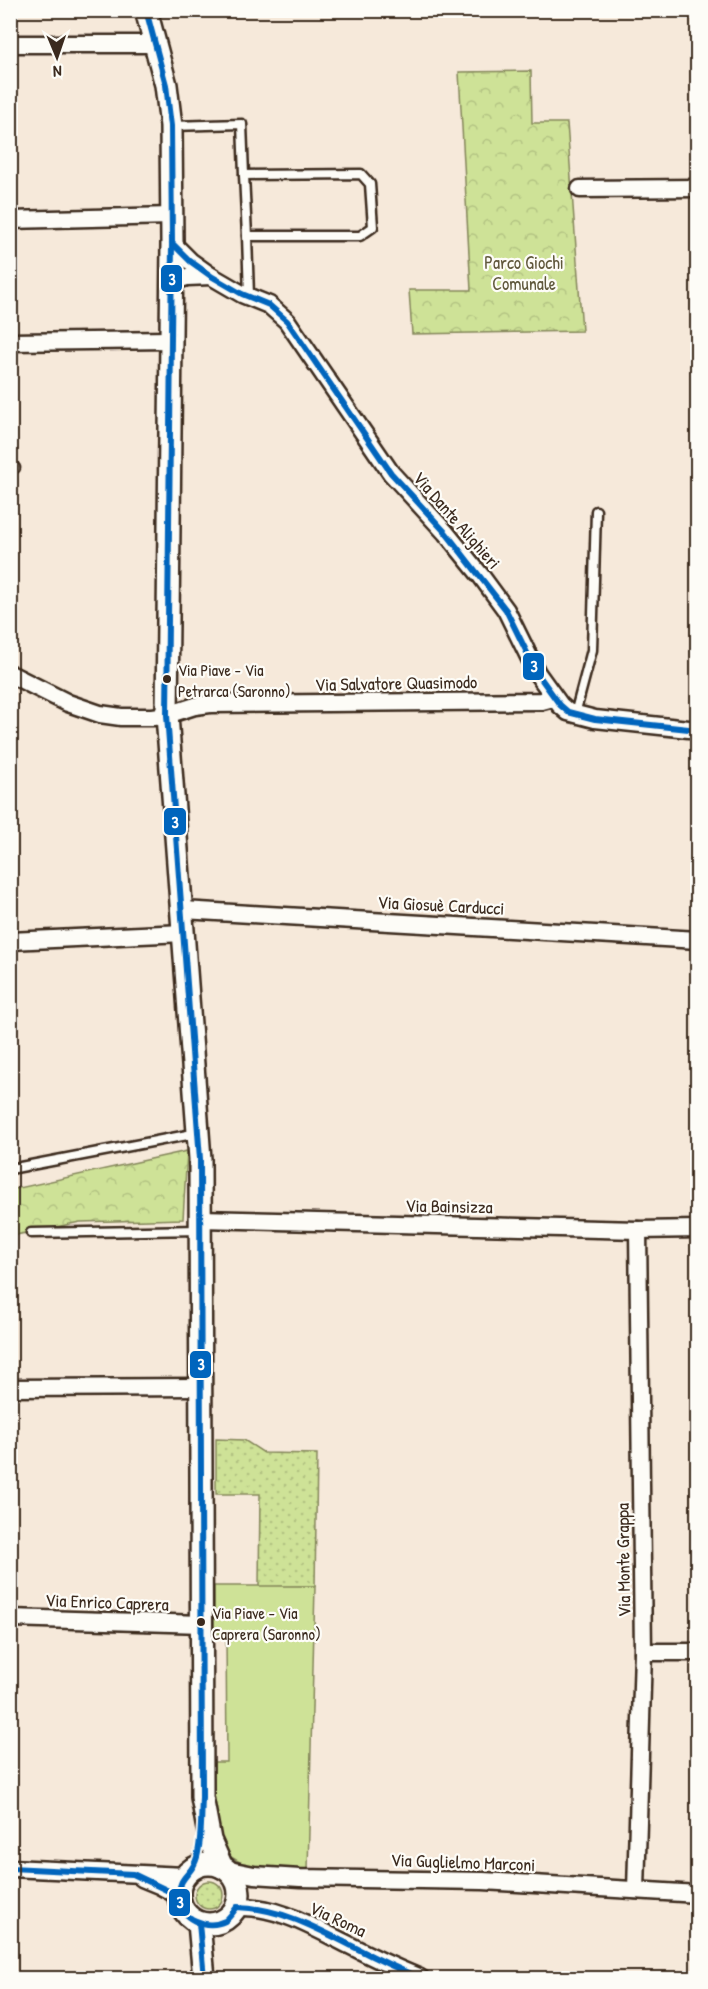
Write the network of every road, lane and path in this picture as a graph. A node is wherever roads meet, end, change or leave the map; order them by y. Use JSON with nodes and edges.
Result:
{"nodes":[{"id":1,"x":146,"y":10,"type":"edge"},
{"id":2,"x":10,"y":44,"type":"edge"},
{"id":3,"x":156,"y":44,"type":"junction"},
{"id":4,"x":171,"y":126,"type":"junction"},
{"id":5,"x":244,"y":175,"type":"junction"},
{"id":6,"x":698,"y":188,"type":"edge"},
{"id":7,"x":580,"y":189,"type":"dead end"},
{"id":8,"x":172,"y":216,"type":"junction"},
{"id":9,"x":10,"y":220,"type":"edge"},
{"id":10,"x":247,"y":236,"type":"junction"},
{"id":11,"x":172,"y":243,"type":"junction"},
{"id":12,"x":212,"y":276,"type":"junction"},
{"id":13,"x":172,"y":282,"type":"junction"},
{"id":14,"x":249,"y":297,"type":"junction"},
{"id":15,"x":171,"y":340,"type":"junction"},
{"id":16,"x":10,"y":342,"type":"edge"},
{"id":17,"x":596,"y":511,"type":"dead end"},
{"id":18,"x":10,"y":674,"type":"edge"},
{"id":19,"x":553,"y":698,"type":"junction"},
{"id":20,"x":575,"y":714,"type":"junction"},
{"id":21,"x":167,"y":715,"type":"junction"},
{"id":22,"x":698,"y":730,"type":"edge"},
{"id":23,"x":183,"y":910,"type":"junction"},
{"id":24,"x":184,"y":933,"type":"junction"},
{"id":25,"x":10,"y":940,"type":"edge"},
{"id":26,"x":698,"y":940,"type":"edge"},
{"id":27,"x":198,"y":1133,"type":"junction"},
{"id":28,"x":10,"y":1170,"type":"edge"},
{"id":29,"x":200,"y":1225,"type":"junction"},
{"id":30,"x":698,"y":1229,"type":"edge"},
{"id":31,"x":638,"y":1230,"type":"junction"},
{"id":32,"x":31,"y":1233,"type":"dead end"},
{"id":33,"x":201,"y":1387,"type":"junction"},
{"id":34,"x":10,"y":1388,"type":"edge"},
{"id":35,"x":10,"y":1618,"type":"edge"},
{"id":36,"x":202,"y":1624,"type":"junction"},
{"id":37,"x":644,"y":1652,"type":"junction"},
{"id":38,"x":698,"y":1652,"type":"edge"},
{"id":39,"x":202,"y":1797,"type":"junction"},
{"id":40,"x":10,"y":1868,"type":"edge"},
{"id":41,"x":226,"y":1869,"type":"junction"},
{"id":42,"x":186,"y":1880,"type":"junction"},
{"id":43,"x":636,"y":1890,"type":"junction"},
{"id":44,"x":698,"y":1894,"type":"edge"},
{"id":45,"x":237,"y":1907,"type":"junction"},
{"id":46,"x":208,"y":1924,"type":"junction"},
{"id":47,"x":206,"y":1978,"type":"edge"},
{"id":48,"x":420,"y":1978,"type":"edge"}],
"edges":[{"from":1,"to":3,"type":"street"},
{"from":2,"to":3,"type":"street"},
{"from":3,"to":4,"type":"street"},
{"from":4,"to":5,"type":"lane"},
{"from":4,"to":8,"type":"street"},
{"from":5,"to":10,"type":"lane"},
{"from":5,"to":10,"type":"lane"},
{"from":6,"to":7,"type":"street"},
{"from":8,"to":9,"type":"street"},
{"from":8,"to":11,"type":"street"},
{"from":10,"to":14,"type":"lane"},
{"from":11,"to":12,"type":"street","name":"Via Dante Alighieri"},
{"from":11,"to":13,"type":"street"},
{"from":12,"to":13,"type":"street"},
{"from":12,"to":14,"type":"street","name":"Via Dante Alighieri"},
{"from":13,"to":15,"type":"street"},
{"from":14,"to":19,"type":"street","name":"Via Dante Alighieri"},
{"from":15,"to":16,"type":"street"},
{"from":15,"to":21,"type":"street"},
{"from":17,"to":20,"type":"lane"},
{"from":18,"to":21,"type":"street","name":"Via Salvatore Quasimodo"},
{"from":19,"to":20,"type":"street","name":"Via Dante Alighieri"},
{"from":19,"to":21,"type":"street","name":"Via Salvatore Quasimodo"},
{"from":20,"to":22,"type":"street","name":"Via Dante Alighieri"},
{"from":21,"to":23,"type":"street"},
{"from":23,"to":24,"type":"street"},
{"from":23,"to":26,"type":"street","name":"Via Giosuè Carducci"},
{"from":24,"to":25,"type":"street"},
{"from":24,"to":27,"type":"street"},
{"from":27,"to":28,"type":"lane"},
{"from":27,"to":29,"type":"street"},
{"from":29,"to":31,"type":"street","name":"Via Bainsizza"},
{"from":29,"to":32,"type":"lane"},
{"from":29,"to":33,"type":"street"},
{"from":30,"to":31,"type":"street","name":"Via Bainsizza"},
{"from":31,"to":37,"type":"street","name":"Via Monte Grappa"},
{"from":33,"to":34,"type":"street"},
{"from":33,"to":36,"type":"street"},
{"from":35,"to":36,"type":"street","name":"Via Enrico Caprera"},
{"from":36,"to":39,"type":"street"},
{"from":37,"to":38,"type":"street"},
{"from":37,"to":43,"type":"street","name":"Via Monte Grappa"},
{"from":39,"to":41,"type":"street"},
{"from":39,"to":42,"type":"street"},
{"from":40,"to":42,"type":"street"},
{"from":41,"to":42,"type":"street"},
{"from":41,"to":43,"type":"street","name":"Via Guglielmo Marconi"},
{"from":41,"to":45,"type":"street"},
{"from":42,"to":46,"type":"street"},
{"from":43,"to":44,"type":"street","name":"Via Guglielmo Marconi"},
{"from":45,"to":46,"type":"street"},
{"from":45,"to":48,"type":"street","name":"Via Roma"},
{"from":46,"to":47,"type":"street"}]}
